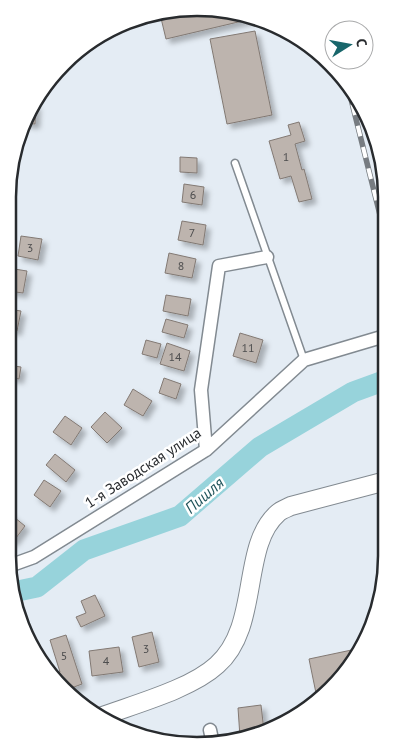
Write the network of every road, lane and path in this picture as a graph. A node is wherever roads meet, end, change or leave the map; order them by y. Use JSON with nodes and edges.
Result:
{"nodes":[{"id":1,"x":235,"y":163,"type":"dead end"},
{"id":2,"x":267,"y":256,"type":"junction"},
{"id":3,"x":378,"y":338,"type":"edge"},
{"id":4,"x":304,"y":360,"type":"junction"},
{"id":5,"x":206,"y":450,"type":"junction"},
{"id":6,"x":377,"y":483,"type":"edge"},
{"id":7,"x":17,"y":563,"type":"edge"},
{"id":8,"x":108,"y":714,"type":"edge"},
{"id":9,"x":210,"y":730,"type":"dead end"},
{"id":10,"x":212,"y":736,"type":"edge"}],
"edges":[{"from":1,"to":2,"type":"lane"},
{"from":2,"to":4,"type":"lane"},
{"from":2,"to":5,"type":"street"},
{"from":3,"to":4,"type":"street"},
{"from":4,"to":5,"type":"street","name":"1-я Заводская улица"},
{"from":5,"to":7,"type":"street","name":"1-я Заводская улица"},
{"from":6,"to":8,"type":"main road"},
{"from":9,"to":10,"type":"street"}]}
